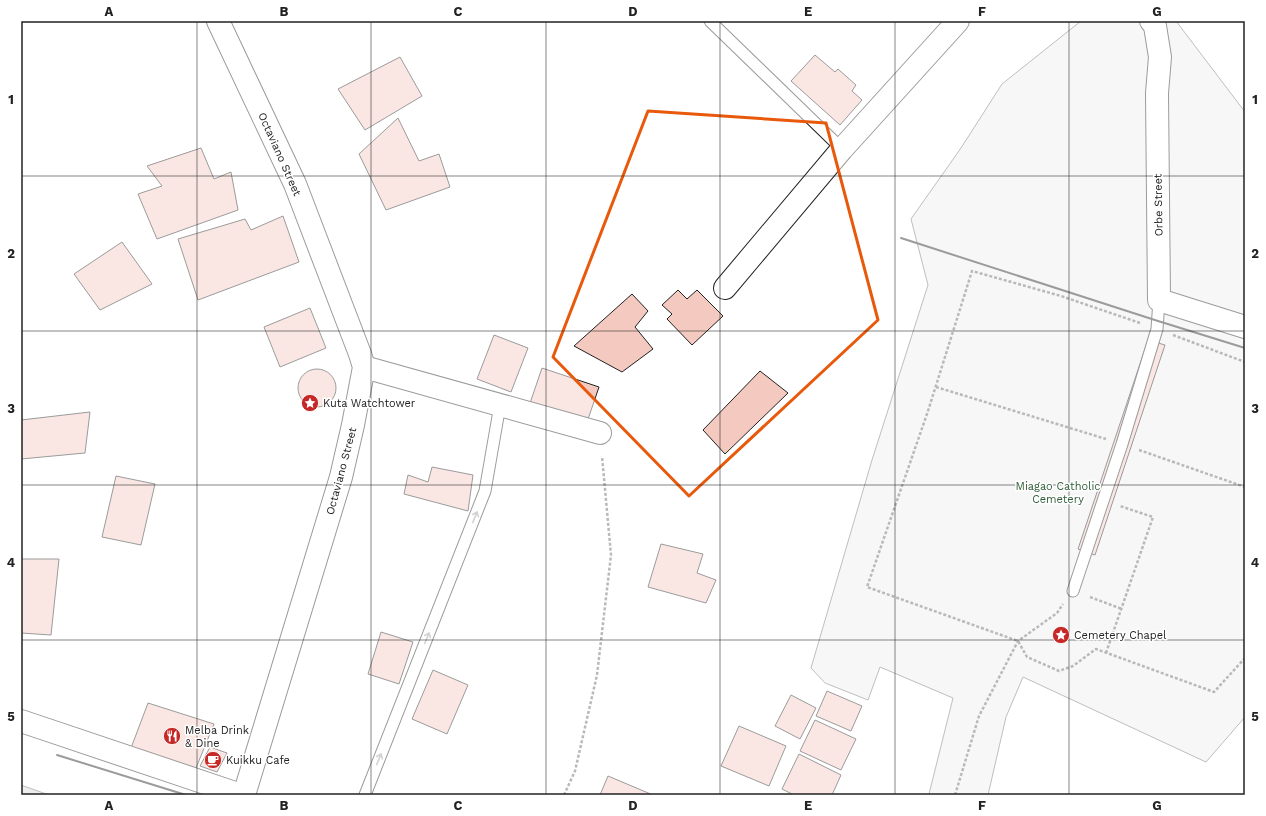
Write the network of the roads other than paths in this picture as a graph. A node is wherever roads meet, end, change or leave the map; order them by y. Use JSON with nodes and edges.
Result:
{"nodes":[{"id":1,"x":218,"y":21,"type":"edge"},
{"id":2,"x":710,"y":21,"type":"edge"},
{"id":3,"x":958,"y":21,"type":"edge"},
{"id":4,"x":1151,"y":21,"type":"edge"},
{"id":5,"x":842,"y":149,"type":"junction"},
{"id":6,"x":725,"y":288,"type":"dead end"},
{"id":7,"x":1159,"y":300,"type":"junction"},
{"id":8,"x":1245,"y":327,"type":"edge"},
{"id":9,"x":364,"y":367,"type":"junction"},
{"id":10,"x":500,"y":405,"type":"junction"},
{"id":11,"x":600,"y":433,"type":"road end"},
{"id":12,"x":1073,"y":591,"type":"road end"},
{"id":13,"x":21,"y":721,"type":"edge"},
{"id":14,"x":242,"y":795,"type":"edge"},
{"id":15,"x":365,"y":795,"type":"edge"}],
"edges":[{"from":1,"to":9,"type":"street","name":"Octaviano Street"},
{"from":2,"to":5,"type":"lane"},
{"from":3,"to":5,"type":"street"},
{"from":4,"to":7,"type":"street","name":"Orbe Street"},
{"from":5,"to":6,"type":"street"},
{"from":7,"to":8,"type":"street"},
{"from":7,"to":12,"type":"lane"},
{"from":9,"to":10,"type":"street"},
{"from":9,"to":14,"type":"street","name":"Octaviano Street"},
{"from":10,"to":11,"type":"street"},
{"from":15,"to":10,"type":"lane","one_way":true},
{"from":13,"to":14,"type":"street"}]}
